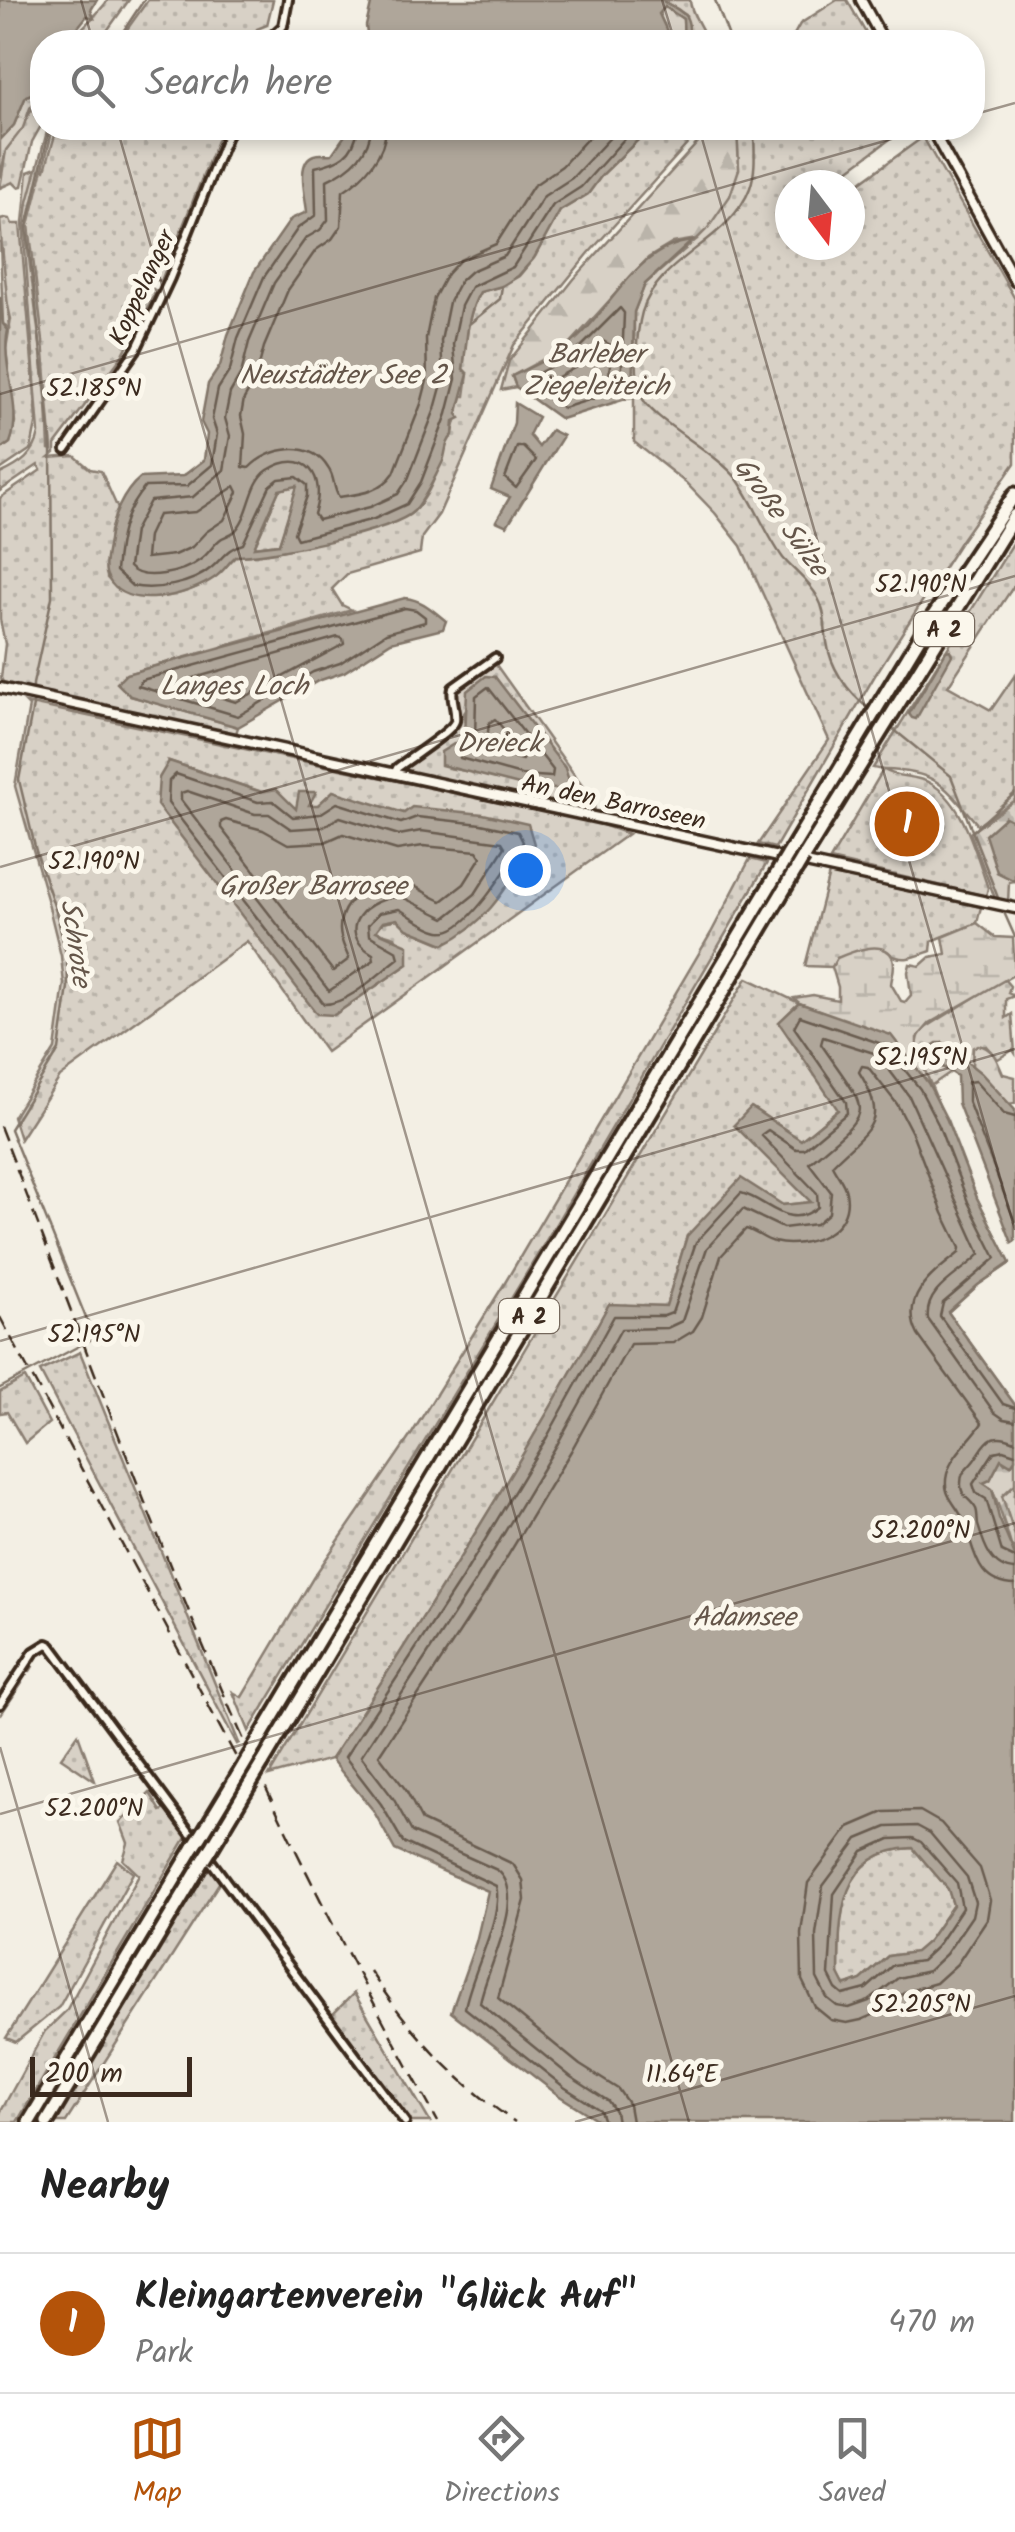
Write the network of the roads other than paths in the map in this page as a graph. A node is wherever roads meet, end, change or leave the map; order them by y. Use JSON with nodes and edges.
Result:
{"nodes":[{"id":1,"x":288,"y":0,"type":"edge"},
{"id":2,"x":861,"y":0,"type":"edge"},
{"id":3,"x":279,"y":30,"type":"edge"},
{"id":4,"x":877,"y":30,"type":"edge"},
{"id":5,"x":225,"y":140,"type":"edge"},
{"id":6,"x":938,"y":140,"type":"edge"},
{"id":7,"x":1015,"y":281,"type":"edge"},
{"id":8,"x":66,"y":450,"type":"dead end"},
{"id":9,"x":1015,"y":494,"type":"edge"},
{"id":10,"x":1015,"y":515,"type":"edge"},
{"id":11,"x":1015,"y":528,"type":"edge"},
{"id":12,"x":994,"y":546,"type":"junction"},
{"id":13,"x":495,"y":658,"type":"dead end"},
{"id":14,"x":0,"y":688,"type":"edge"},
{"id":15,"x":394,"y":774,"type":"junction"},
{"id":16,"x":1006,"y":906,"type":"edge"},
{"id":17,"x":0,"y":1704,"type":"edge"},
{"id":18,"x":30,"y":2122,"type":"edge"},
{"id":19,"x":48,"y":2122,"type":"edge"},
{"id":20,"x":405,"y":2122,"type":"edge"}],
"edges":[{"from":1,"to":3,"type":"street"},
{"from":2,"to":4,"type":"street"},
{"from":5,"to":8,"type":"street","name":"Koppelanger"},
{"from":6,"to":7,"type":"street"},
{"from":9,"to":18,"type":"highway","number":"A 2","bridge":true},
{"from":10,"to":12,"type":"highway","number":"A 2"},
{"from":11,"to":12,"type":"highway"},
{"from":12,"to":19,"type":"highway","number":"A 2","bridge":true},
{"from":13,"to":15,"type":"street"},
{"from":14,"to":15,"type":"street","name":"An den Barroseen"},
{"from":15,"to":16,"type":"street","name":"An den Barroseen"},
{"from":17,"to":20,"type":"street"}]}
